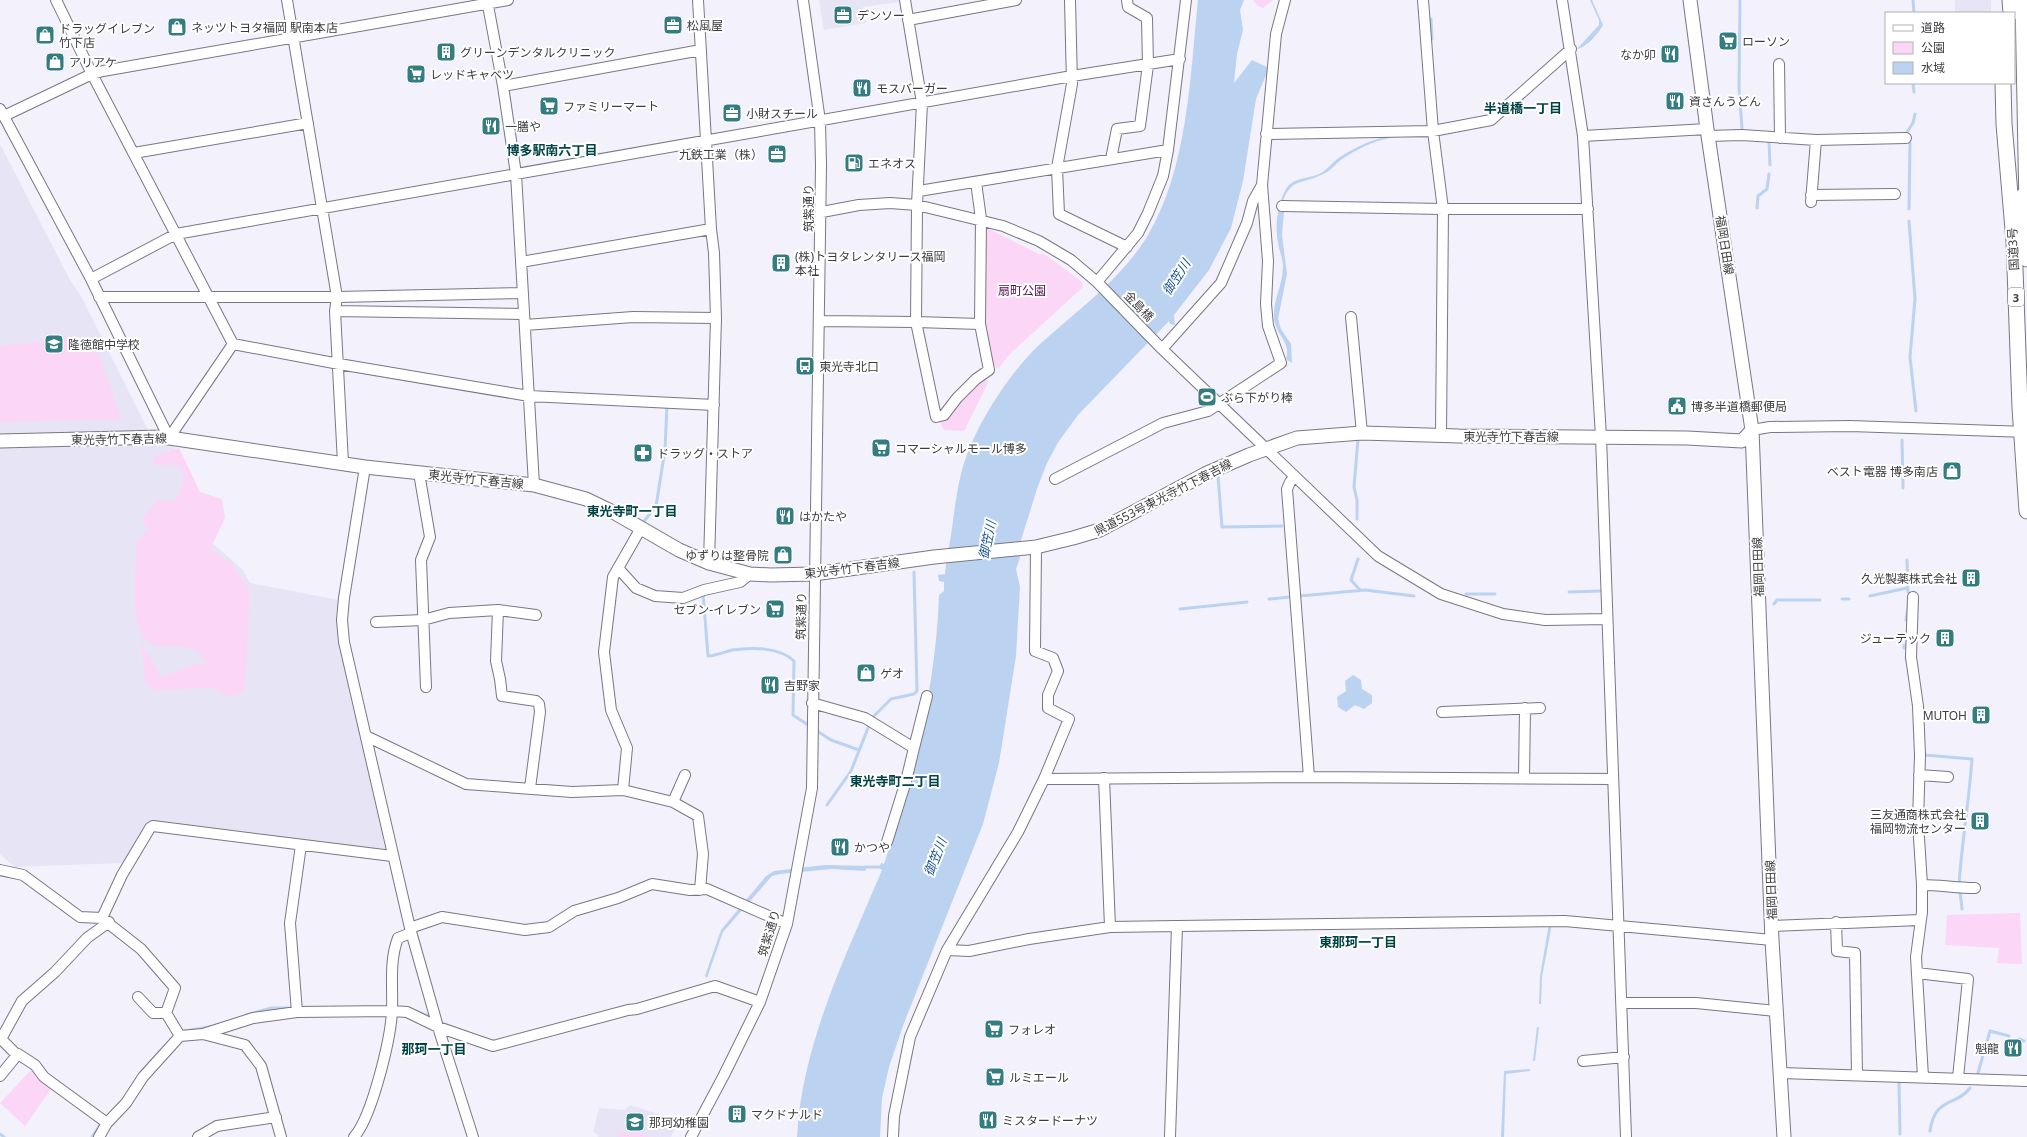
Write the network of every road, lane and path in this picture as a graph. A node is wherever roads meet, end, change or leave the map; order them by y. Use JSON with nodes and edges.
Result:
{"nodes":[{"id":1,"x":56,"y":0,"type":"edge"},
{"id":2,"x":287,"y":0,"type":"edge"},
{"id":3,"x":508,"y":0,"type":"edge"},
{"id":4,"x":698,"y":0,"type":"edge"},
{"id":5,"x":803,"y":0,"type":"edge"},
{"id":6,"x":905,"y":0,"type":"edge"},
{"id":7,"x":1016,"y":0,"type":"edge"},
{"id":8,"x":1070,"y":0,"type":"edge"},
{"id":9,"x":1128,"y":0,"type":"edge"},
{"id":10,"x":1186,"y":0,"type":"edge"},
{"id":11,"x":1285,"y":0,"type":"edge"},
{"id":12,"x":1423,"y":0,"type":"edge"},
{"id":13,"x":1562,"y":0,"type":"edge"},
{"id":14,"x":1690,"y":0,"type":"edge"},
{"id":15,"x":2000,"y":0,"type":"edge"},
{"id":16,"x":2010,"y":0,"type":"edge"},
{"id":17,"x":2023,"y":0,"type":"edge"},
{"id":18,"x":488,"y":2,"type":"edge"},
{"id":19,"x":2000,"y":12,"type":"edge"},
{"id":20,"x":2011,"y":12,"type":"edge"},
{"id":21,"x":908,"y":20,"type":"junction"},
{"id":22,"x":293,"y":36,"type":"junction"},
{"id":23,"x":1571,"y":49,"type":"junction"},
{"id":24,"x":701,"y":50,"type":"junction"},
{"id":25,"x":1180,"y":59,"type":"junction"},
{"id":26,"x":1779,"y":64,"type":"dead end"},
{"id":27,"x":1148,"y":65,"type":"junction"},
{"id":28,"x":2015,"y":73,"type":"edge"},
{"id":29,"x":92,"y":74,"type":"junction"},
{"id":30,"x":1072,"y":76,"type":"junction"},
{"id":31,"x":2003,"y":84,"type":"edge"},
{"id":32,"x":503,"y":86,"type":"junction"},
{"id":33,"x":922,"y":103,"type":"junction"},
{"id":34,"x":2,"y":112,"type":"edge"},
{"id":35,"x":820,"y":121,"type":"junction"},
{"id":36,"x":308,"y":122,"type":"junction"},
{"id":37,"x":1433,"y":131,"type":"junction"},
{"id":38,"x":1708,"y":133,"type":"junction"},
{"id":39,"x":1266,"y":134,"type":"junction"},
{"id":40,"x":1583,"y":136,"type":"junction"},
{"id":41,"x":1780,"y":138,"type":"junction"},
{"id":42,"x":1906,"y":138,"type":"dead end"},
{"id":43,"x":706,"y":140,"type":"junction"},
{"id":44,"x":1816,"y":140,"type":"junction"},
{"id":45,"x":1168,"y":150,"type":"junction"},
{"id":46,"x":134,"y":153,"type":"junction"},
{"id":47,"x":1111,"y":159,"type":"junction"},
{"id":48,"x":1057,"y":168,"type":"junction"},
{"id":49,"x":516,"y":174,"type":"junction"},
{"id":50,"x":976,"y":182,"type":"junction"},
{"id":51,"x":1262,"y":186,"type":"junction"},
{"id":52,"x":919,"y":191,"type":"junction"},
{"id":53,"x":1895,"y":194,"type":"dead end"},
{"id":54,"x":917,"y":205,"type":"junction"},
{"id":55,"x":1282,"y":206,"type":"dead end"},
{"id":56,"x":322,"y":207,"type":"junction"},
{"id":57,"x":2027,"y":207,"type":"edge"},
{"id":58,"x":1443,"y":209,"type":"junction"},
{"id":59,"x":1588,"y":209,"type":"junction"},
{"id":60,"x":822,"y":212,"type":"junction"},
{"id":61,"x":980,"y":219,"type":"junction"},
{"id":62,"x":711,"y":229,"type":"junction"},
{"id":63,"x":176,"y":234,"type":"junction"},
{"id":64,"x":1127,"y":247,"type":"junction"},
{"id":65,"x":2027,"y":259,"type":"edge"},
{"id":66,"x":521,"y":262,"type":"junction"},
{"id":67,"x":91,"y":279,"type":"junction"},
{"id":68,"x":1097,"y":282,"type":"junction"},
{"id":69,"x":523,"y":293,"type":"junction"},
{"id":70,"x":99,"y":297,"type":"junction"},
{"id":71,"x":208,"y":297,"type":"junction"},
{"id":72,"x":337,"y":297,"type":"junction"},
{"id":73,"x":335,"y":311,"type":"junction"},
{"id":74,"x":524,"y":314,"type":"junction"},
{"id":75,"x":1351,"y":317,"type":"dead end"},
{"id":76,"x":716,"y":318,"type":"junction"},
{"id":77,"x":820,"y":321,"type":"junction"},
{"id":78,"x":916,"y":322,"type":"junction"},
{"id":79,"x":980,"y":324,"type":"junction"},
{"id":80,"x":525,"y":325,"type":"junction"},
{"id":81,"x":233,"y":344,"type":"junction"},
{"id":82,"x":1162,"y":349,"type":"junction"},
{"id":83,"x":339,"y":364,"type":"junction"},
{"id":84,"x":529,"y":396,"type":"junction"},
{"id":85,"x":1219,"y":404,"type":"junction"},
{"id":86,"x":714,"y":405,"type":"junction"},
{"id":87,"x":1752,"y":430,"type":"junction"},
{"id":88,"x":1362,"y":432,"type":"junction"},
{"id":89,"x":2025,"y":432,"type":"edge"},
{"id":90,"x":1441,"y":435,"type":"junction"},
{"id":91,"x":1600,"y":437,"type":"junction"},
{"id":92,"x":169,"y":438,"type":"junction"},
{"id":93,"x":0,"y":441,"type":"edge"},
{"id":94,"x":1267,"y":448,"type":"junction"},
{"id":95,"x":343,"y":463,"type":"junction"},
{"id":96,"x":365,"y":467,"type":"junction"},
{"id":97,"x":419,"y":473,"type":"junction"},
{"id":98,"x":1295,"y":477,"type":"junction"},
{"id":99,"x":1055,"y":479,"type":"dead end"},
{"id":100,"x":534,"y":485,"type":"junction"},
{"id":101,"x":2027,"y":511,"type":"edge"},
{"id":102,"x":641,"y":528,"type":"junction"},
{"id":103,"x":1036,"y":547,"type":"junction"},
{"id":104,"x":934,"y":557,"type":"joint"},
{"id":105,"x":709,"y":563,"type":"junction"},
{"id":106,"x":618,"y":568,"type":"junction"},
{"id":107,"x":750,"y":574,"type":"junction"},
{"id":108,"x":814,"y":574,"type":"junction"},
{"id":109,"x":1913,"y":596,"type":"dead end"},
{"id":110,"x":498,"y":610,"type":"junction"},
{"id":111,"x":536,"y":615,"type":"dead end"},
{"id":112,"x":1607,"y":619,"type":"junction"},
{"id":113,"x":423,"y":620,"type":"junction"},
{"id":114,"x":376,"y":622,"type":"dead end"},
{"id":115,"x":426,"y":687,"type":"dead end"},
{"id":116,"x":927,"y":696,"type":"dead end"},
{"id":117,"x":812,"y":703,"type":"junction"},
{"id":118,"x":1525,"y":708,"type":"junction"},
{"id":119,"x":1540,"y":708,"type":"dead end"},
{"id":120,"x":1442,"y":712,"type":"dead end"},
{"id":121,"x":366,"y":736,"type":"junction"},
{"id":122,"x":914,"y":748,"type":"junction"},
{"id":123,"x":685,"y":775,"type":"dead end"},
{"id":124,"x":1919,"y":775,"type":"junction"},
{"id":125,"x":1948,"y":776,"type":"dead end"},
{"id":126,"x":1309,"y":777,"type":"junction"},
{"id":127,"x":1044,"y":778,"type":"junction"},
{"id":128,"x":1104,"y":778,"type":"junction"},
{"id":129,"x":1524,"y":778,"type":"junction"},
{"id":130,"x":1613,"y":779,"type":"junction"},
{"id":131,"x":530,"y":788,"type":"junction"},
{"id":132,"x":623,"y":790,"type":"junction"},
{"id":133,"x":673,"y":802,"type":"junction"},
{"id":134,"x":887,"y":842,"type":"dead end"},
{"id":135,"x":301,"y":845,"type":"junction"},
{"id":136,"x":392,"y":856,"type":"junction"},
{"id":137,"x":0,"y":870,"type":"edge"},
{"id":138,"x":1922,"y":885,"type":"junction"},
{"id":139,"x":1975,"y":888,"type":"dead end"},
{"id":140,"x":700,"y":890,"type":"junction"},
{"id":141,"x":105,"y":920,"type":"junction"},
{"id":142,"x":1920,"y":920,"type":"junction"},
{"id":143,"x":1836,"y":922,"type":"junction"},
{"id":144,"x":787,"y":924,"type":"junction"},
{"id":145,"x":1177,"y":926,"type":"junction"},
{"id":146,"x":1618,"y":926,"type":"junction"},
{"id":147,"x":1772,"y":926,"type":"junction"},
{"id":148,"x":1110,"y":927,"type":"junction"},
{"id":149,"x":411,"y":931,"type":"junction"},
{"id":150,"x":1772,"y":940,"type":"junction"},
{"id":151,"x":948,"y":950,"type":"junction"},
{"id":152,"x":1917,"y":973,"type":"junction"},
{"id":153,"x":138,"y":997,"type":"dead end"},
{"id":154,"x":760,"y":1002,"type":"junction"},
{"id":155,"x":1622,"y":1003,"type":"junction"},
{"id":156,"x":392,"y":1011,"type":"junction"},
{"id":157,"x":1776,"y":1011,"type":"junction"},
{"id":158,"x":297,"y":1012,"type":"junction"},
{"id":159,"x":166,"y":1013,"type":"junction"},
{"id":160,"x":438,"y":1027,"type":"junction"},
{"id":161,"x":203,"y":1034,"type":"junction"},
{"id":162,"x":180,"y":1036,"type":"junction"},
{"id":163,"x":18,"y":1055,"type":"junction"},
{"id":164,"x":1624,"y":1057,"type":"junction"},
{"id":165,"x":1583,"y":1061,"type":"dead end"},
{"id":166,"x":1781,"y":1073,"type":"junction"},
{"id":167,"x":1857,"y":1074,"type":"junction"},
{"id":168,"x":0,"y":1076,"type":"edge"},
{"id":169,"x":1923,"y":1077,"type":"junction"},
{"id":170,"x":1958,"y":1078,"type":"junction"},
{"id":171,"x":2027,"y":1081,"type":"edge"},
{"id":172,"x":276,"y":1117,"type":"junction"},
{"id":173,"x":107,"y":1123,"type":"junction"},
{"id":174,"x":100,"y":1137,"type":"edge"},
{"id":175,"x":198,"y":1137,"type":"edge"},
{"id":176,"x":281,"y":1137,"type":"edge"},
{"id":177,"x":354,"y":1137,"type":"edge"},
{"id":178,"x":473,"y":1137,"type":"edge"},
{"id":179,"x":691,"y":1137,"type":"edge"},
{"id":180,"x":893,"y":1137,"type":"edge"},
{"id":181,"x":1170,"y":1137,"type":"edge"},
{"id":182,"x":1626,"y":1137,"type":"edge"},
{"id":183,"x":1784,"y":1137,"type":"edge"}],
"edges":[{"from":1,"to":29,"type":"street"},
{"from":2,"to":22,"type":"street"},
{"from":3,"to":18,"type":"street"},
{"from":4,"to":24,"type":"street"},
{"from":5,"to":35,"type":"street","name":"筑紫通り"},
{"from":6,"to":21,"type":"street"},
{"from":7,"to":21,"type":"street"},
{"from":8,"to":30,"type":"street"},
{"from":9,"to":27,"type":"street"},
{"from":10,"to":25,"type":"street"},
{"from":11,"to":39,"type":"street"},
{"from":12,"to":37,"type":"street"},
{"from":13,"to":23,"type":"street"},
{"from":14,"to":38,"type":"main road","name":"福岡日田線"},
{"from":15,"to":19,"type":"highway"},
{"from":16,"to":20,"type":"highway"},
{"from":17,"to":57,"type":"highway"},
{"from":18,"to":22,"type":"street"},
{"from":18,"to":32,"type":"street"},
{"from":21,"to":33,"type":"street"},
{"from":22,"to":29,"type":"street"},
{"from":22,"to":36,"type":"street"},
{"from":23,"to":37,"type":"street"},
{"from":23,"to":40,"type":"street"},
{"from":24,"to":32,"type":"street"},
{"from":24,"to":43,"type":"street"},
{"from":25,"to":27,"type":"street"},
{"from":25,"to":45,"type":"street"},
{"from":26,"to":41,"type":"street"},
{"from":27,"to":30,"type":"street"},
{"from":27,"to":47,"type":"street"},
{"from":28,"to":65,"type":"highway"},
{"from":29,"to":34,"type":"street"},
{"from":29,"to":46,"type":"street"},
{"from":30,"to":33,"type":"street"},
{"from":30,"to":48,"type":"street"},
{"from":31,"to":89,"type":"highway","name":"国道3号","number":"3"},
{"from":32,"to":49,"type":"street"},
{"from":33,"to":35,"type":"street"},
{"from":33,"to":52,"type":"street"},
{"from":34,"to":67,"type":"street"},
{"from":35,"to":43,"type":"street"},
{"from":35,"to":60,"type":"street","name":"筑紫通り"},
{"from":36,"to":46,"type":"street"},
{"from":36,"to":56,"type":"street"},
{"from":37,"to":39,"type":"street"},
{"from":37,"to":58,"type":"street"},
{"from":38,"to":40,"type":"street"},
{"from":38,"to":41,"type":"street"},
{"from":38,"to":87,"type":"main road","name":"福岡日田線"},
{"from":39,"to":51,"type":"street"},
{"from":40,"to":59,"type":"street"},
{"from":41,"to":44,"type":"street"},
{"from":42,"to":44,"type":"street"},
{"from":43,"to":49,"type":"street"},
{"from":43,"to":62,"type":"street"},
{"from":44,"to":53,"type":"street"},
{"from":45,"to":47,"type":"street"},
{"from":45,"to":64,"type":"street"},
{"from":46,"to":63,"type":"street"},
{"from":47,"to":48,"type":"street"},
{"from":48,"to":50,"type":"street"},
{"from":48,"to":64,"type":"street"},
{"from":49,"to":56,"type":"street"},
{"from":49,"to":66,"type":"street"},
{"from":50,"to":52,"type":"street"},
{"from":50,"to":61,"type":"street"},
{"from":51,"to":82,"type":"street"},
{"from":51,"to":85,"type":"street"},
{"from":52,"to":54,"type":"street"},
{"from":54,"to":60,"type":"street","name":"金島橋"},
{"from":54,"to":61,"type":"street","name":"金島橋"},
{"from":54,"to":78,"type":"street"},
{"from":55,"to":58,"type":"street"},
{"from":56,"to":63,"type":"street"},
{"from":56,"to":72,"type":"street"},
{"from":58,"to":59,"type":"street"},
{"from":58,"to":90,"type":"street"},
{"from":59,"to":91,"type":"street"},
{"from":60,"to":77,"type":"street","name":"筑紫通り"},
{"from":61,"to":68,"type":"street","name":"金島橋"},
{"from":61,"to":79,"type":"street"},
{"from":62,"to":66,"type":"street"},
{"from":62,"to":76,"type":"street"},
{"from":63,"to":67,"type":"street"},
{"from":63,"to":71,"type":"street"},
{"from":64,"to":68,"type":"street"},
{"from":66,"to":69,"type":"street"},
{"from":67,"to":70,"type":"street"},
{"from":68,"to":82,"type":"street","name":"金島橋"},
{"from":69,"to":72,"type":"street"},
{"from":69,"to":74,"type":"street"},
{"from":70,"to":71,"type":"street"},
{"from":70,"to":92,"type":"street"},
{"from":71,"to":72,"type":"street"},
{"from":71,"to":81,"type":"street"},
{"from":72,"to":73,"type":"street"},
{"from":73,"to":74,"type":"street"},
{"from":73,"to":83,"type":"street"},
{"from":74,"to":80,"type":"street"},
{"from":75,"to":88,"type":"street"},
{"from":76,"to":80,"type":"street"},
{"from":76,"to":86,"type":"street"},
{"from":77,"to":78,"type":"street"},
{"from":77,"to":108,"type":"street","name":"筑紫通り"},
{"from":78,"to":79,"type":"street"},
{"from":78,"to":79,"type":"street"},
{"from":80,"to":84,"type":"street"},
{"from":81,"to":83,"type":"street"},
{"from":81,"to":92,"type":"street"},
{"from":82,"to":85,"type":"street","name":"金島橋"},
{"from":83,"to":84,"type":"street"},
{"from":83,"to":95,"type":"street"},
{"from":84,"to":86,"type":"street"},
{"from":84,"to":100,"type":"street"},
{"from":85,"to":94,"type":"street","name":"金島橋"},
{"from":85,"to":99,"type":"street"},
{"from":86,"to":105,"type":"street"},
{"from":87,"to":89,"type":"street"},
{"from":87,"to":91,"type":"main road","name":"東光寺竹下春吉線"},
{"from":87,"to":147,"type":"main road","name":"福岡日田線"},
{"from":88,"to":90,"type":"main road","name":"東光寺竹下春吉線"},
{"from":88,"to":94,"type":"main road","name":"東光寺竹下春吉線"},
{"from":89,"to":101,"type":"highway","name":"国道3号","number":"3"},
{"from":90,"to":91,"type":"main road","name":"東光寺竹下春吉線"},
{"from":91,"to":112,"type":"street"},
{"from":92,"to":93,"type":"main road","name":"東光寺竹下春吉線"},
{"from":92,"to":95,"type":"main road","name":"東光寺竹下春吉線"},
{"from":94,"to":98,"type":"street","name":"金島橋"},
{"from":94,"to":103,"type":"main road","name":"県道553号東光寺竹下春吉線"},
{"from":95,"to":96,"type":"main road","name":"東光寺竹下春吉線"},
{"from":96,"to":97,"type":"main road","name":"東光寺竹下春吉線"},
{"from":96,"to":121,"type":"street"},
{"from":97,"to":100,"type":"main road","name":"東光寺竹下春吉線"},
{"from":97,"to":113,"type":"street"},
{"from":98,"to":112,"type":"street","name":"金島橋"},
{"from":98,"to":126,"type":"street"},
{"from":100,"to":102,"type":"main road","name":"東光寺竹下春吉線"},
{"from":102,"to":105,"type":"main road","name":"東光寺竹下春吉線"},
{"from":102,"to":106,"type":"street"},
{"from":103,"to":104,"type":"main road","name":"県道553号東光寺竹下春吉線"},
{"from":103,"to":127,"type":"street"},
{"from":104,"to":108,"type":"main road","name":"東光寺竹下春吉線"},
{"from":105,"to":107,"type":"main road","name":"東光寺竹下春吉線"},
{"from":106,"to":107,"type":"street"},
{"from":106,"to":132,"type":"street"},
{"from":107,"to":108,"type":"main road","name":"東光寺竹下春吉線"},
{"from":108,"to":117,"type":"street","name":"筑紫通り"},
{"from":109,"to":124,"type":"street"},
{"from":110,"to":111,"type":"street"},
{"from":110,"to":113,"type":"street"},
{"from":110,"to":131,"type":"street"},
{"from":112,"to":130,"type":"street"},
{"from":113,"to":114,"type":"street"},
{"from":113,"to":115,"type":"street"},
{"from":116,"to":122,"type":"street"},
{"from":117,"to":122,"type":"street"},
{"from":117,"to":144,"type":"street","name":"筑紫通り"},
{"from":118,"to":119,"type":"street"},
{"from":118,"to":120,"type":"street"},
{"from":118,"to":129,"type":"street"},
{"from":121,"to":131,"type":"street"},
{"from":121,"to":136,"type":"street"},
{"from":122,"to":134,"type":"street"},
{"from":123,"to":133,"type":"street"},
{"from":124,"to":125,"type":"street"},
{"from":124,"to":138,"type":"street"},
{"from":126,"to":128,"type":"street"},
{"from":126,"to":129,"type":"street"},
{"from":127,"to":128,"type":"street"},
{"from":127,"to":151,"type":"street"},
{"from":128,"to":148,"type":"street"},
{"from":129,"to":130,"type":"street"},
{"from":130,"to":146,"type":"street"},
{"from":131,"to":132,"type":"street"},
{"from":132,"to":133,"type":"street"},
{"from":133,"to":140,"type":"street"},
{"from":135,"to":136,"type":"street"},
{"from":135,"to":141,"type":"street"},
{"from":135,"to":158,"type":"street"},
{"from":136,"to":149,"type":"street"},
{"from":137,"to":141,"type":"street"},
{"from":138,"to":139,"type":"street"},
{"from":138,"to":142,"type":"street"},
{"from":140,"to":144,"type":"street"},
{"from":140,"to":149,"type":"street"},
{"from":141,"to":159,"type":"street"},
{"from":141,"to":163,"type":"street"},
{"from":142,"to":143,"type":"street"},
{"from":142,"to":152,"type":"street"},
{"from":143,"to":147,"type":"street"},
{"from":143,"to":167,"type":"street"},
{"from":144,"to":154,"type":"street","name":"筑紫通り"},
{"from":145,"to":146,"type":"street"},
{"from":145,"to":148,"type":"street"},
{"from":145,"to":181,"type":"street"},
{"from":146,"to":150,"type":"street"},
{"from":146,"to":155,"type":"street"},
{"from":147,"to":150,"type":"main road","name":"福岡日田線"},
{"from":148,"to":151,"type":"street"},
{"from":149,"to":156,"type":"street"},
{"from":149,"to":160,"type":"street"},
{"from":150,"to":157,"type":"main road","name":"福岡日田線"},
{"from":151,"to":180,"type":"street"},
{"from":152,"to":169,"type":"street"},
{"from":152,"to":170,"type":"street"},
{"from":153,"to":159,"type":"street"},
{"from":154,"to":160,"type":"street"},
{"from":154,"to":179,"type":"street","name":"筑紫通り"},
{"from":155,"to":157,"type":"street"},
{"from":155,"to":164,"type":"street"},
{"from":156,"to":158,"type":"street"},
{"from":156,"to":160,"type":"street"},
{"from":156,"to":177,"type":"street"},
{"from":157,"to":166,"type":"main road","name":"福岡日田線"},
{"from":158,"to":161,"type":"street"},
{"from":159,"to":162,"type":"street"},
{"from":160,"to":178,"type":"street"},
{"from":161,"to":162,"type":"street"},
{"from":161,"to":172,"type":"street"},
{"from":162,"to":173,"type":"street"},
{"from":163,"to":168,"type":"street"},
{"from":163,"to":173,"type":"street"},
{"from":164,"to":165,"type":"street"},
{"from":164,"to":182,"type":"street"},
{"from":166,"to":167,"type":"street"},
{"from":166,"to":183,"type":"main road","name":"福岡日田線"},
{"from":167,"to":169,"type":"street"},
{"from":169,"to":170,"type":"street"},
{"from":170,"to":171,"type":"street"},
{"from":172,"to":175,"type":"street"},
{"from":172,"to":176,"type":"street"},
{"from":173,"to":174,"type":"street"}]}
